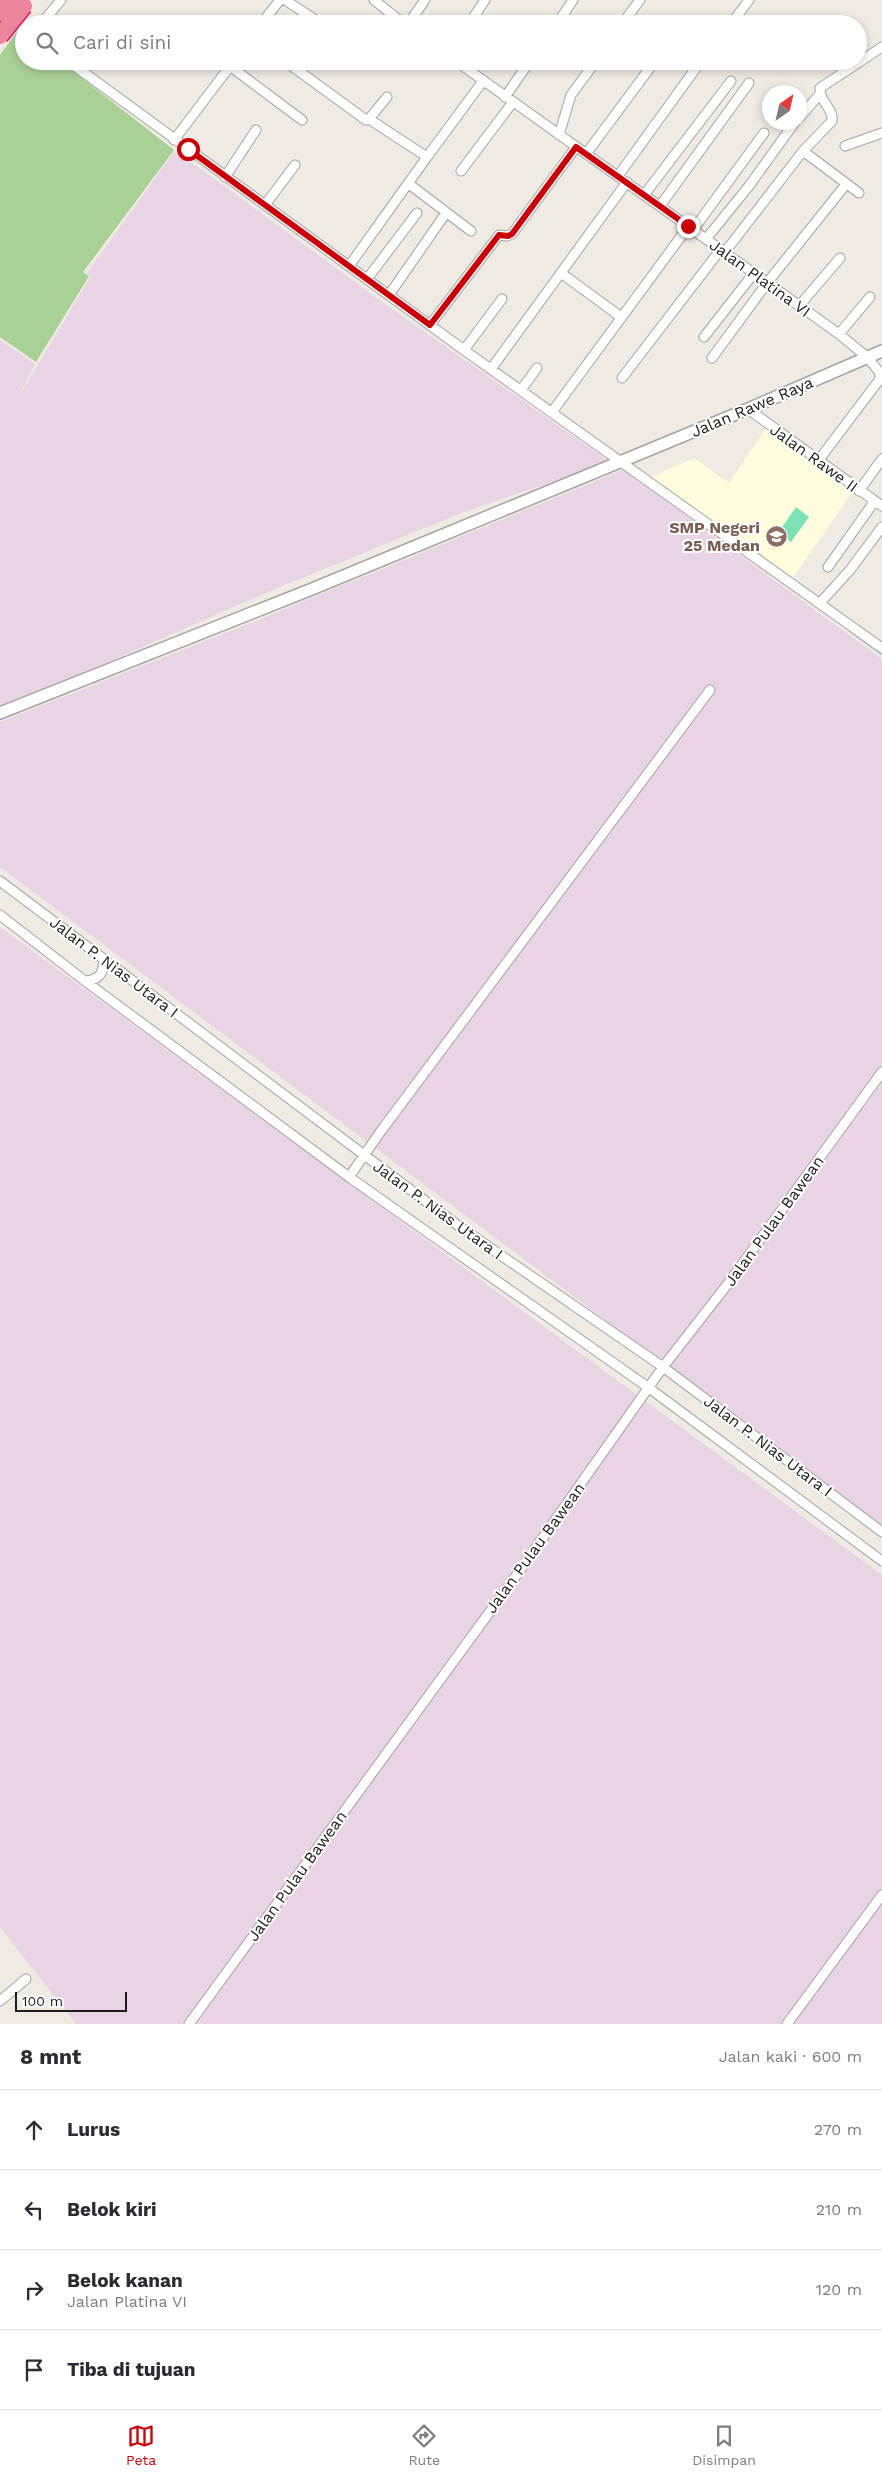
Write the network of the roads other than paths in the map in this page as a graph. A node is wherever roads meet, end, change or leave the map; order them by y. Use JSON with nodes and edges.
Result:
{"nodes":[{"id":1,"x":61,"y":0,"type":"edge"},
{"id":2,"x":280,"y":0,"type":"edge"},
{"id":3,"x":285,"y":0,"type":"edge"},
{"id":4,"x":374,"y":0,"type":"edge"},
{"id":5,"x":425,"y":0,"type":"edge"},
{"id":6,"x":485,"y":0,"type":"edge"},
{"id":7,"x":573,"y":0,"type":"edge"},
{"id":8,"x":640,"y":0,"type":"edge"},
{"id":9,"x":749,"y":0,"type":"edge"},
{"id":10,"x":17,"y":3,"type":"edge"},
{"id":11,"x":0,"y":12,"type":"edge"},
{"id":12,"x":48,"y":15,"type":"edge"},
{"id":13,"x":269,"y":15,"type":"edge"},
{"id":14,"x":308,"y":15,"type":"edge"},
{"id":15,"x":394,"y":15,"type":"edge"},
{"id":16,"x":413,"y":15,"type":"edge"},
{"id":17,"x":474,"y":15,"type":"edge"},
{"id":18,"x":562,"y":15,"type":"edge"},
{"id":19,"x":629,"y":15,"type":"edge"},
{"id":20,"x":737,"y":15,"type":"edge"},
{"id":21,"x":15,"y":23,"type":"edge"},
{"id":22,"x":0,"y":36,"type":"edge"},
{"id":23,"x":882,"y":47,"type":"edge"},
{"id":24,"x":867,"y":57,"type":"edge"},
{"id":25,"x":80,"y":70,"type":"edge"},
{"id":26,"x":227,"y":70,"type":"edge"},
{"id":27,"x":240,"y":70,"type":"edge"},
{"id":28,"x":297,"y":70,"type":"edge"},
{"id":29,"x":468,"y":70,"type":"edge"},
{"id":30,"x":525,"y":70,"type":"edge"},
{"id":31,"x":589,"y":70,"type":"edge"},
{"id":32,"x":648,"y":70,"type":"edge"},
{"id":33,"x":695,"y":70,"type":"edge"},
{"id":34,"x":847,"y":70,"type":"edge"},
{"id":35,"x":483,"y":81,"type":"junction"},
{"id":36,"x":731,"y":81,"type":"dead end"},
{"id":37,"x":749,"y":83,"type":"dead end"},
{"id":38,"x":820,"y":94,"type":"junction"},
{"id":39,"x":387,"y":96,"type":"dead end"},
{"id":40,"x":509,"y":100,"type":"junction"},
{"id":41,"x":807,"y":108,"type":"edge"},
{"id":42,"x":369,"y":119,"type":"junction"},
{"id":43,"x":302,"y":120,"type":"dead end"},
{"id":44,"x":256,"y":130,"type":"dead end"},
{"id":45,"x":789,"y":130,"type":"edge"},
{"id":46,"x":764,"y":133,"type":"dead end"},
{"id":47,"x":882,"y":133,"type":"edge"},
{"id":48,"x":559,"y":135,"type":"junction"},
{"id":49,"x":174,"y":140,"type":"junction"},
{"id":50,"x":845,"y":146,"type":"dead end"},
{"id":51,"x":576,"y":147,"type":"junction"},
{"id":52,"x":802,"y":151,"type":"junction"},
{"id":53,"x":586,"y":154,"type":"junction"},
{"id":54,"x":427,"y":157,"type":"junction"},
{"id":55,"x":295,"y":165,"type":"dead end"},
{"id":56,"x":461,"y":171,"type":"dead end"},
{"id":57,"x":618,"y":176,"type":"junction"},
{"id":58,"x":225,"y":177,"type":"junction"},
{"id":59,"x":626,"y":182,"type":"junction"},
{"id":60,"x":409,"y":184,"type":"junction"},
{"id":61,"x":843,"y":188,"type":"dead end"},
{"id":62,"x":859,"y":193,"type":"dead end"},
{"id":63,"x":644,"y":195,"type":"junction"},
{"id":64,"x":265,"y":205,"type":"junction"},
{"id":65,"x":660,"y":206,"type":"junction"},
{"id":66,"x":417,"y":212,"type":"dead end"},
{"id":67,"x":446,"y":213,"type":"junction"},
{"id":68,"x":691,"y":228,"type":"junction"},
{"id":69,"x":471,"y":231,"type":"dead end"},
{"id":70,"x":706,"y":239,"type":"junction"},
{"id":71,"x":723,"y":251,"type":"junction"},
{"id":72,"x":840,"y":258,"type":"dead end"},
{"id":73,"x":348,"y":266,"type":"junction"},
{"id":74,"x":561,"y":273,"type":"junction"},
{"id":75,"x":754,"y":274,"type":"junction"},
{"id":76,"x":367,"y":279,"type":"junction"},
{"id":77,"x":767,"y":283,"type":"junction"},
{"id":78,"x":389,"y":295,"type":"junction"},
{"id":79,"x":870,"y":296,"type":"dead end"},
{"id":80,"x":502,"y":300,"type":"dead end"},
{"id":81,"x":799,"y":306,"type":"junction"},
{"id":82,"x":620,"y":317,"type":"junction"},
{"id":83,"x":430,"y":325,"type":"junction"},
{"id":84,"x":839,"y":334,"type":"junction"},
{"id":85,"x":704,"y":337,"type":"dead end"},
{"id":86,"x":464,"y":350,"type":"junction"},
{"id":87,"x":882,"y":351,"type":"edge"},
{"id":88,"x":867,"y":357,"type":"junction"},
{"id":89,"x":712,"y":358,"type":"dead end"},
{"id":90,"x":536,"y":368,"type":"dead end"},
{"id":91,"x":492,"y":369,"type":"junction"},
{"id":92,"x":622,"y":378,"type":"dead end"},
{"id":93,"x":521,"y":390,"type":"junction"},
{"id":94,"x":748,"y":409,"type":"junction"},
{"id":95,"x":552,"y":412,"type":"junction"},
{"id":96,"x":882,"y":459,"type":"edge"},
{"id":97,"x":818,"y":461,"type":"junction"},
{"id":98,"x":615,"y":464,"type":"junction"},
{"id":99,"x":859,"y":491,"type":"junction"},
{"id":100,"x":878,"y":504,"type":"edge"},
{"id":101,"x":882,"y":527,"type":"edge"},
{"id":102,"x":828,"y":567,"type":"dead end"},
{"id":103,"x":820,"y":603,"type":"junction"},
{"id":104,"x":881,"y":645,"type":"edge"},
{"id":105,"x":710,"y":690,"type":"dead end"},
{"id":106,"x":0,"y":713,"type":"edge"},
{"id":107,"x":0,"y":881,"type":"edge"},
{"id":108,"x":0,"y":915,"type":"edge"},
{"id":109,"x":103,"y":958,"type":"junction"},
{"id":110,"x":85,"y":981,"type":"junction"},
{"id":111,"x":882,"y":1072,"type":"edge"},
{"id":112,"x":365,"y":1156,"type":"junction"},
{"id":113,"x":349,"y":1177,"type":"junction"},
{"id":114,"x":664,"y":1367,"type":"junction"},
{"id":115,"x":649,"y":1388,"type":"junction"},
{"id":116,"x":882,"y":1532,"type":"edge"},
{"id":117,"x":882,"y":1561,"type":"edge"},
{"id":118,"x":882,"y":1895,"type":"edge"},
{"id":119,"x":26,"y":1978,"type":"dead end"},
{"id":120,"x":0,"y":2001,"type":"edge"},
{"id":121,"x":189,"y":2024,"type":"edge"},
{"id":122,"x":788,"y":2024,"type":"edge"}],
"edges":[{"from":1,"to":12,"type":"street"},
{"from":2,"to":13,"type":"street"},
{"from":3,"to":14,"type":"street"},
{"from":4,"to":15,"type":"street"},
{"from":5,"to":16,"type":"street"},
{"from":6,"to":17,"type":"street"},
{"from":7,"to":18,"type":"street"},
{"from":8,"to":19,"type":"street"},
{"from":9,"to":20,"type":"street"},
{"from":10,"to":11,"type":"highway","bridge":true},
{"from":10,"to":22,"type":"highway","bridge":true},
{"from":11,"to":21,"type":"street"},
{"from":23,"to":24,"type":"street"},
{"from":25,"to":49,"type":"street"},
{"from":26,"to":49,"type":"street"},
{"from":27,"to":43,"type":"street"},
{"from":28,"to":42,"type":"street"},
{"from":29,"to":35,"type":"street","name":"Jalan Platina VI"},
{"from":30,"to":40,"type":"street"},
{"from":31,"to":48,"type":"street"},
{"from":32,"to":53,"type":"street"},
{"from":33,"to":57,"type":"street"},
{"from":34,"to":38,"type":"street"},
{"from":35,"to":40,"type":"street","name":"Jalan Platina VI"},
{"from":35,"to":54,"type":"street"},
{"from":36,"to":63,"type":"street"},
{"from":37,"to":65,"type":"street"},
{"from":38,"to":41,"type":"street"},
{"from":38,"to":52,"type":"street"},
{"from":39,"to":42,"type":"street"},
{"from":40,"to":48,"type":"street","name":"Jalan Platina VI"},
{"from":40,"to":56,"type":"street"},
{"from":42,"to":54,"type":"street"},
{"from":44,"to":58,"type":"street"},
{"from":45,"to":70,"type":"street"},
{"from":46,"to":68,"type":"street"},
{"from":47,"to":50,"type":"street"},
{"from":48,"to":51,"type":"street","name":"Jalan Platina VI"},
{"from":49,"to":58,"type":"street"},
{"from":51,"to":53,"type":"street","name":"Jalan Platina VI"},
{"from":51,"to":83,"type":"street"},
{"from":52,"to":62,"type":"street"},
{"from":52,"to":71,"type":"street"},
{"from":53,"to":57,"type":"street","name":"Jalan Platina VI"},
{"from":54,"to":60,"type":"street"},
{"from":55,"to":64,"type":"street"},
{"from":57,"to":59,"type":"street","name":"Jalan Platina VI"},
{"from":58,"to":64,"type":"street"},
{"from":59,"to":63,"type":"street","name":"Jalan Platina VI"},
{"from":59,"to":74,"type":"street"},
{"from":60,"to":67,"type":"street"},
{"from":60,"to":73,"type":"street"},
{"from":61,"to":77,"type":"street"},
{"from":63,"to":65,"type":"street","name":"Jalan Platina VI"},
{"from":64,"to":73,"type":"street"},
{"from":65,"to":68,"type":"street","name":"Jalan Platina VI"},
{"from":66,"to":76,"type":"street"},
{"from":67,"to":69,"type":"street"},
{"from":67,"to":78,"type":"street"},
{"from":68,"to":70,"type":"street","name":"Jalan Platina VI"},
{"from":68,"to":82,"type":"street"},
{"from":70,"to":71,"type":"street","name":"Jalan Platina VI"},
{"from":71,"to":75,"type":"street","name":"Jalan Platina VI"},
{"from":71,"to":92,"type":"street"},
{"from":72,"to":81,"type":"street"},
{"from":73,"to":76,"type":"street"},
{"from":74,"to":82,"type":"street"},
{"from":74,"to":91,"type":"street"},
{"from":75,"to":77,"type":"street","name":"Jalan Platina VI"},
{"from":75,"to":85,"type":"street"},
{"from":76,"to":78,"type":"street"},
{"from":77,"to":81,"type":"street","name":"Jalan Platina VI"},
{"from":77,"to":89,"type":"street"},
{"from":78,"to":83,"type":"street"},
{"from":79,"to":84,"type":"street"},
{"from":80,"to":86,"type":"street"},
{"from":81,"to":84,"type":"street","name":"Jalan Platina VI"},
{"from":82,"to":95,"type":"street"},
{"from":83,"to":86,"type":"street"},
{"from":84,"to":88,"type":"street","name":"Jalan Platina VI"},
{"from":86,"to":91,"type":"street"},
{"from":87,"to":88,"type":"street","name":"Jalan Rawe Raya"},
{"from":88,"to":94,"type":"street","name":"Jalan Rawe Raya"},
{"from":88,"to":97,"type":"street","name":"Jalan Platina VI"},
{"from":90,"to":93,"type":"street"},
{"from":91,"to":93,"type":"street"},
{"from":93,"to":95,"type":"street"},
{"from":94,"to":97,"type":"street","name":"Jalan Rawe II"},
{"from":94,"to":98,"type":"street","name":"Jalan Rawe Raya"},
{"from":95,"to":98,"type":"street"},
{"from":96,"to":99,"type":"street"},
{"from":97,"to":99,"type":"street","name":"Jalan Rawe II"},
{"from":98,"to":103,"type":"street"},
{"from":98,"to":106,"type":"street","name":"Jalan Rawe Raya"},
{"from":99,"to":100,"type":"street","name":"Jalan Rawe II"},
{"from":100,"to":102,"type":"street"},
{"from":101,"to":103,"type":"street"},
{"from":103,"to":104,"type":"street"},
{"from":105,"to":112,"type":"street"},
{"from":107,"to":109,"type":"street","name":"Jalan P. Nias Utara I"},
{"from":108,"to":110,"type":"street","name":"Jalan P. Nias Utara I"},
{"from":109,"to":110,"type":"street"},
{"from":109,"to":112,"type":"street","name":"Jalan P. Nias Utara I"},
{"from":110,"to":113,"type":"street","name":"Jalan P. Nias Utara I"},
{"from":111,"to":114,"type":"street","name":"Jalan Pulau Bawean"},
{"from":112,"to":113,"type":"street"},
{"from":112,"to":114,"type":"street","name":"Jalan P. Nias Utara I"},
{"from":113,"to":115,"type":"street","name":"Jalan P. Nias Utara I"},
{"from":114,"to":115,"type":"street","name":"Jalan Pulau Bawean"},
{"from":114,"to":116,"type":"street","name":"Jalan P. Nias Utara I"},
{"from":115,"to":117,"type":"street","name":"Jalan P. Nias Utara I"},
{"from":115,"to":121,"type":"street","name":"Jalan Pulau Bawean"},
{"from":118,"to":122,"type":"street"},
{"from":119,"to":120,"type":"street"}]}
